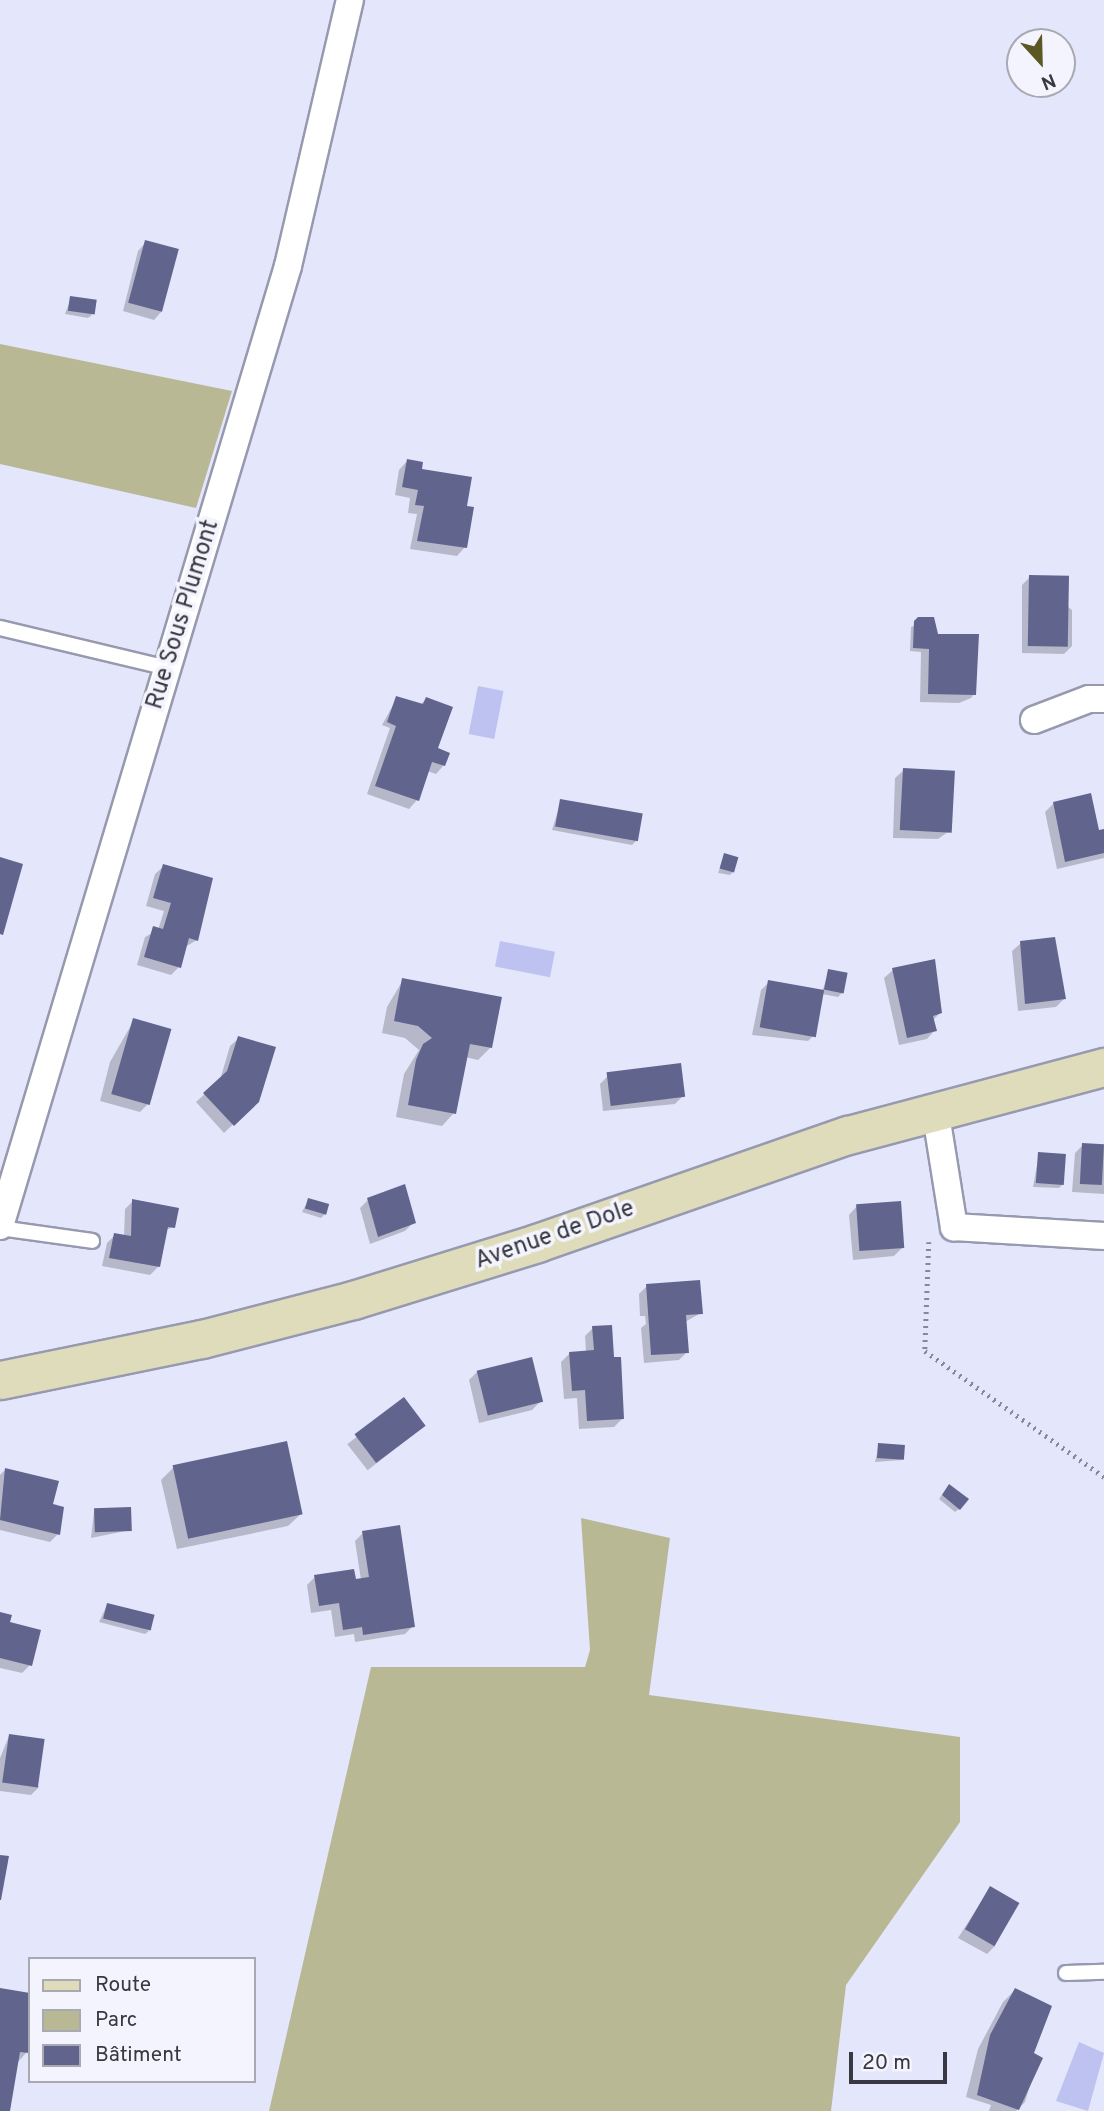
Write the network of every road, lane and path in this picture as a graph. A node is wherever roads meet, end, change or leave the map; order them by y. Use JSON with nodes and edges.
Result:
{"nodes":[{"id":1,"x":350,"y":0,"type":"edge"},
{"id":2,"x":0,"y":628,"type":"edge"},
{"id":3,"x":168,"y":668,"type":"junction"},
{"id":4,"x":1104,"y":699,"type":"edge"},
{"id":5,"x":1034,"y":720,"type":"dead end"},
{"id":6,"x":1104,"y":1067,"type":"edge"},
{"id":7,"x":936,"y":1109,"type":"junction"},
{"id":8,"x":0,"y":1227,"type":"edge"},
{"id":9,"x":930,"y":1230,"type":"dead end"},
{"id":10,"x":1104,"y":1236,"type":"edge"},
{"id":11,"x":92,"y":1241,"type":"dead end"},
{"id":12,"x":0,"y":1380,"type":"edge"},
{"id":13,"x":1104,"y":1477,"type":"edge"},
{"id":14,"x":1104,"y":1972,"type":"edge"},
{"id":15,"x":1066,"y":1973,"type":"dead end"}],
"edges":[{"from":1,"to":3,"type":"street","name":"Rue Sous Plumont"},
{"from":2,"to":3,"type":"lane"},
{"from":3,"to":8,"type":"street","name":"Rue Sous Plumont"},
{"from":4,"to":5,"type":"street"},
{"from":6,"to":7,"type":"main road","name":"Avenue de Dole"},
{"from":7,"to":10,"type":"street"},
{"from":7,"to":12,"type":"main road","name":"Avenue de Dole"},
{"from":8,"to":11,"type":"lane"},
{"from":9,"to":13,"type":"path"},
{"from":14,"to":15,"type":"lane"}]}
